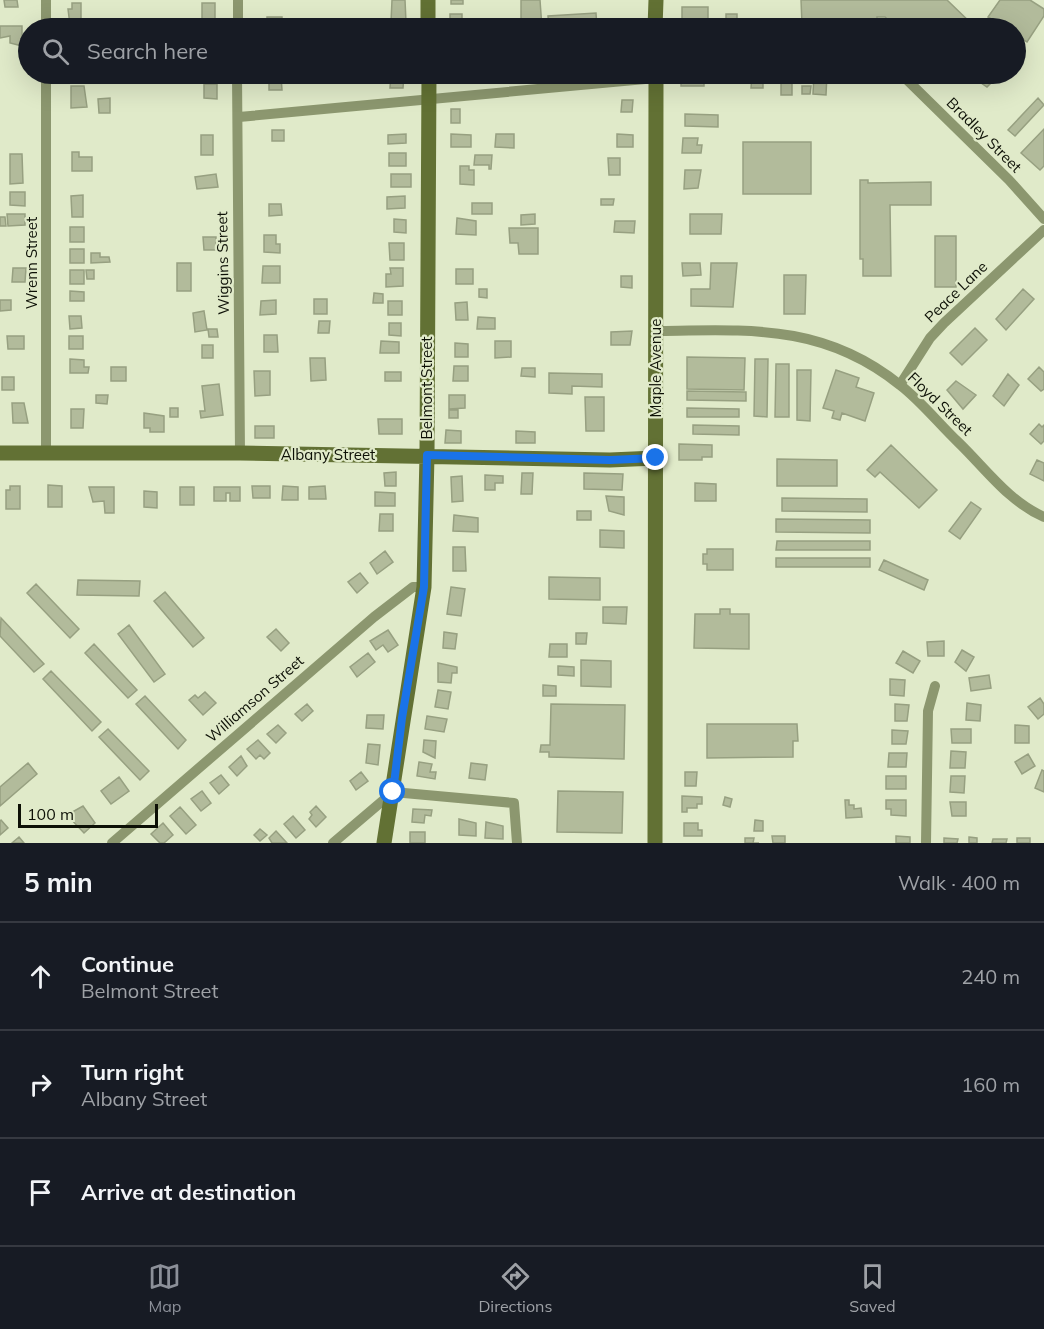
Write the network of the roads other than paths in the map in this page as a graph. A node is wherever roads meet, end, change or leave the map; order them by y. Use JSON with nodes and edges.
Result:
{"nodes":[{"id":1,"x":46,"y":0,"type":"edge"},
{"id":2,"x":238,"y":0,"type":"edge"},
{"id":3,"x":428,"y":0,"type":"edge"},
{"id":4,"x":656,"y":0,"type":"edge"},
{"id":5,"x":46,"y":18,"type":"edge"},
{"id":6,"x":238,"y":18,"type":"edge"},
{"id":7,"x":428,"y":18,"type":"edge"},
{"id":8,"x":655,"y":18,"type":"edge"},
{"id":9,"x":46,"y":84,"type":"edge"},
{"id":10,"x":237,"y":84,"type":"edge"},
{"id":11,"x":429,"y":84,"type":"edge"},
{"id":12,"x":577,"y":84,"type":"edge"},
{"id":13,"x":656,"y":84,"type":"edge"},
{"id":14,"x":911,"y":84,"type":"edge"},
{"id":15,"x":429,"y":99,"type":"junction"},
{"id":16,"x":239,"y":117,"type":"junction"},
{"id":17,"x":1044,"y":219,"type":"edge"},
{"id":18,"x":1044,"y":230,"type":"edge"},
{"id":19,"x":656,"y":330,"type":"junction"},
{"id":20,"x":900,"y":385,"type":"junction"},
{"id":21,"x":0,"y":453,"type":"edge"},
{"id":22,"x":46,"y":453,"type":"junction"},
{"id":23,"x":240,"y":453,"type":"junction"},
{"id":24,"x":427,"y":455,"type":"junction"},
{"id":25,"x":656,"y":458,"type":"junction"},
{"id":26,"x":1044,"y":517,"type":"edge"},
{"id":27,"x":424,"y":587,"type":"junction"},
{"id":28,"x":935,"y":686,"type":"dead end"},
{"id":29,"x":393,"y":792,"type":"junction"},
{"id":30,"x":112,"y":843,"type":"edge"},
{"id":31,"x":333,"y":843,"type":"edge"},
{"id":32,"x":384,"y":843,"type":"edge"},
{"id":33,"x":517,"y":843,"type":"edge"},
{"id":34,"x":655,"y":843,"type":"edge"},
{"id":35,"x":926,"y":843,"type":"edge"}],
"edges":[{"from":1,"to":5,"type":"street"},
{"from":2,"to":6,"type":"street"},
{"from":3,"to":7,"type":"street"},
{"from":4,"to":8,"type":"street"},
{"from":9,"to":22,"type":"street","name":"Wrenn Street"},
{"from":10,"to":16,"type":"street","name":"Wiggins Street"},
{"from":11,"to":15,"type":"street","name":"Belmont Street"},
{"from":12,"to":15,"type":"street"},
{"from":13,"to":19,"type":"street","name":"Maple Avenue"},
{"from":14,"to":17,"type":"street","name":"Bradley Street"},
{"from":15,"to":16,"type":"street"},
{"from":15,"to":24,"type":"street","name":"Belmont Street"},
{"from":16,"to":23,"type":"street","name":"Wiggins Street"},
{"from":18,"to":20,"type":"street","name":"Peace Lane"},
{"from":19,"to":20,"type":"street","name":"Floyd Street"},
{"from":19,"to":25,"type":"street","name":"Maple Avenue"},
{"from":20,"to":26,"type":"street","name":"Floyd Street"},
{"from":21,"to":22,"type":"street","name":"Albany Street"},
{"from":22,"to":23,"type":"street","name":"Albany Street"},
{"from":23,"to":24,"type":"street","name":"Albany Street"},
{"from":24,"to":25,"type":"street","name":"Albany Street"},
{"from":24,"to":27,"type":"street","name":"Belmont Street"},
{"from":25,"to":34,"type":"street","name":"Maple Avenue"},
{"from":27,"to":29,"type":"street","name":"Belmont Street"},
{"from":27,"to":30,"type":"street","name":"Williamson Street"},
{"from":28,"to":35,"type":"street"},
{"from":29,"to":31,"type":"street"},
{"from":29,"to":32,"type":"street","name":"Belmont Street"},
{"from":29,"to":33,"type":"street"}]}
